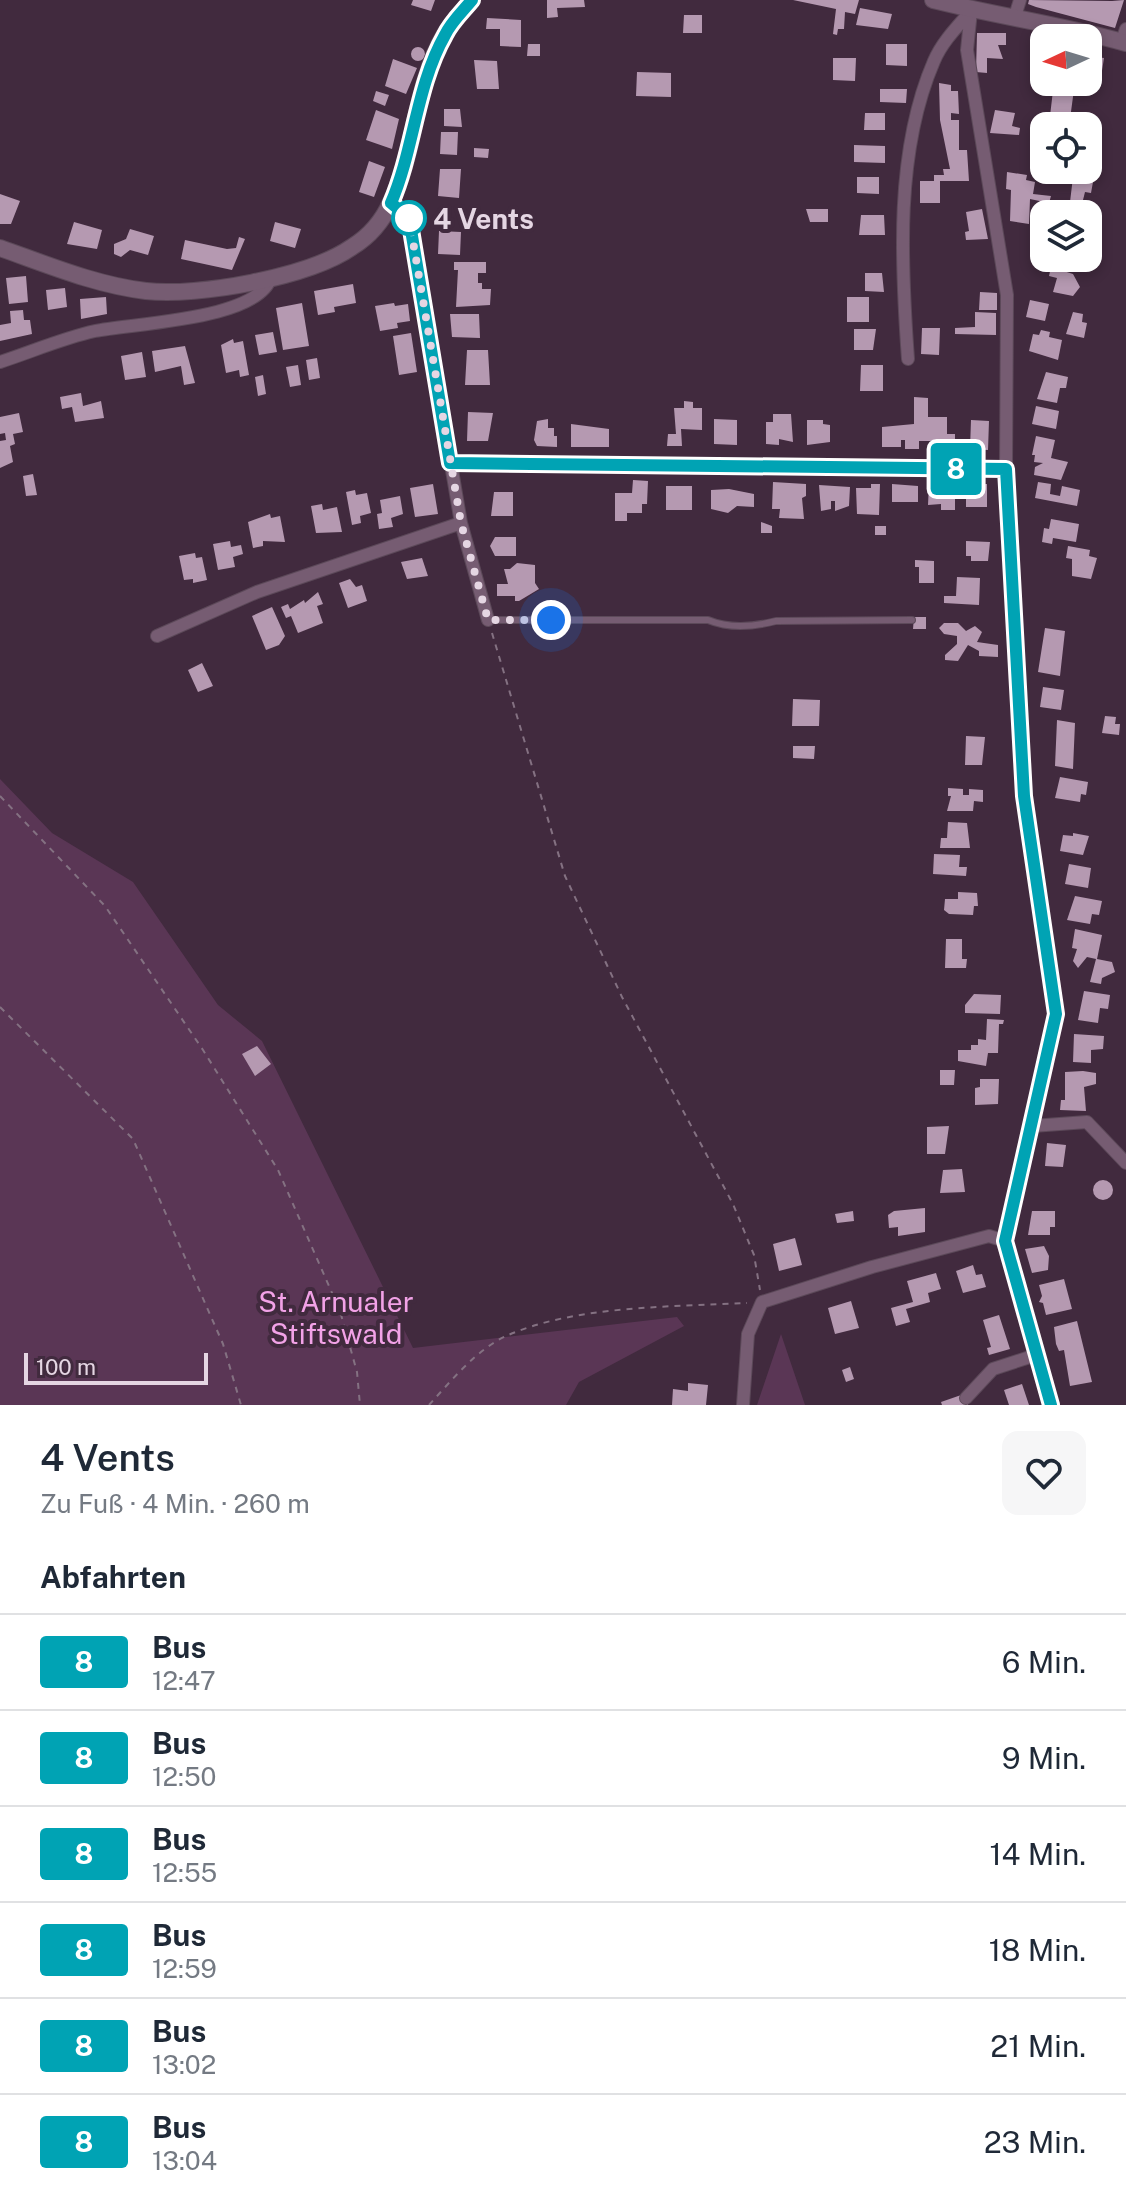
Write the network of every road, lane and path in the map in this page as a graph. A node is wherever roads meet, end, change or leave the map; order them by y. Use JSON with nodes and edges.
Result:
{"nodes":[{"id":1,"x":472,"y":0,"type":"edge"},
{"id":2,"x":933,"y":0,"type":"edge"},
{"id":3,"x":1018,"y":8,"type":"edge"},
{"id":4,"x":971,"y":11,"type":"junction"},
{"id":5,"x":1125,"y":38,"type":"edge"},
{"id":6,"x":391,"y":203,"type":"junction"},
{"id":7,"x":0,"y":248,"type":"edge"},
{"id":8,"x":271,"y":277,"type":"junction"},
{"id":9,"x":908,"y":359,"type":"dead end"},
{"id":10,"x":0,"y":362,"type":"edge"},
{"id":11,"x":450,"y":463,"type":"junction"},
{"id":12,"x":1006,"y":469,"type":"junction"},
{"id":13,"x":461,"y":523,"type":"junction"},
{"id":14,"x":488,"y":620,"type":"junction"},
{"id":15,"x":912,"y":620,"type":"dead end"},
{"id":16,"x":157,"y":636,"type":"dead end"},
{"id":17,"x":0,"y":796,"type":"edge"},
{"id":18,"x":0,"y":1007,"type":"edge"},
{"id":19,"x":1032,"y":1126,"type":"junction"},
{"id":20,"x":1126,"y":1163,"type":"edge"},
{"id":21,"x":1005,"y":1241,"type":"junction"},
{"id":22,"x":762,"y":1302,"type":"junction"},
{"id":23,"x":1036,"y":1355,"type":"junction"},
{"id":24,"x":966,"y":1398,"type":"dead end"},
{"id":25,"x":241,"y":1405,"type":"edge"},
{"id":26,"x":360,"y":1405,"type":"edge"},
{"id":27,"x":429,"y":1405,"type":"edge"},
{"id":28,"x":743,"y":1405,"type":"edge"},
{"id":29,"x":1051,"y":1405,"type":"edge"}],
"edges":[{"from":1,"to":6,"type":"street"},
{"from":2,"to":4,"type":"street"},
{"from":3,"to":4,"type":"street"},
{"from":3,"to":5,"type":"street"},
{"from":4,"to":9,"type":"street"},
{"from":4,"to":12,"type":"street"},
{"from":6,"to":8,"type":"street"},
{"from":6,"to":11,"type":"street"},
{"from":7,"to":8,"type":"street"},
{"from":8,"to":10,"type":"street"},
{"from":11,"to":12,"type":"street"},
{"from":11,"to":13,"type":"street"},
{"from":12,"to":19,"type":"street"},
{"from":13,"to":14,"type":"street"},
{"from":13,"to":16,"type":"street"},
{"from":14,"to":15,"type":"lane"},
{"from":14,"to":22,"type":"path"},
{"from":17,"to":26,"type":"path"},
{"from":18,"to":25,"type":"path"},
{"from":19,"to":20,"type":"street"},
{"from":19,"to":21,"type":"street"},
{"from":21,"to":22,"type":"street"},
{"from":21,"to":23,"type":"street"},
{"from":22,"to":27,"type":"path"},
{"from":22,"to":28,"type":"street"},
{"from":23,"to":24,"type":"street"},
{"from":23,"to":29,"type":"street"}]}
